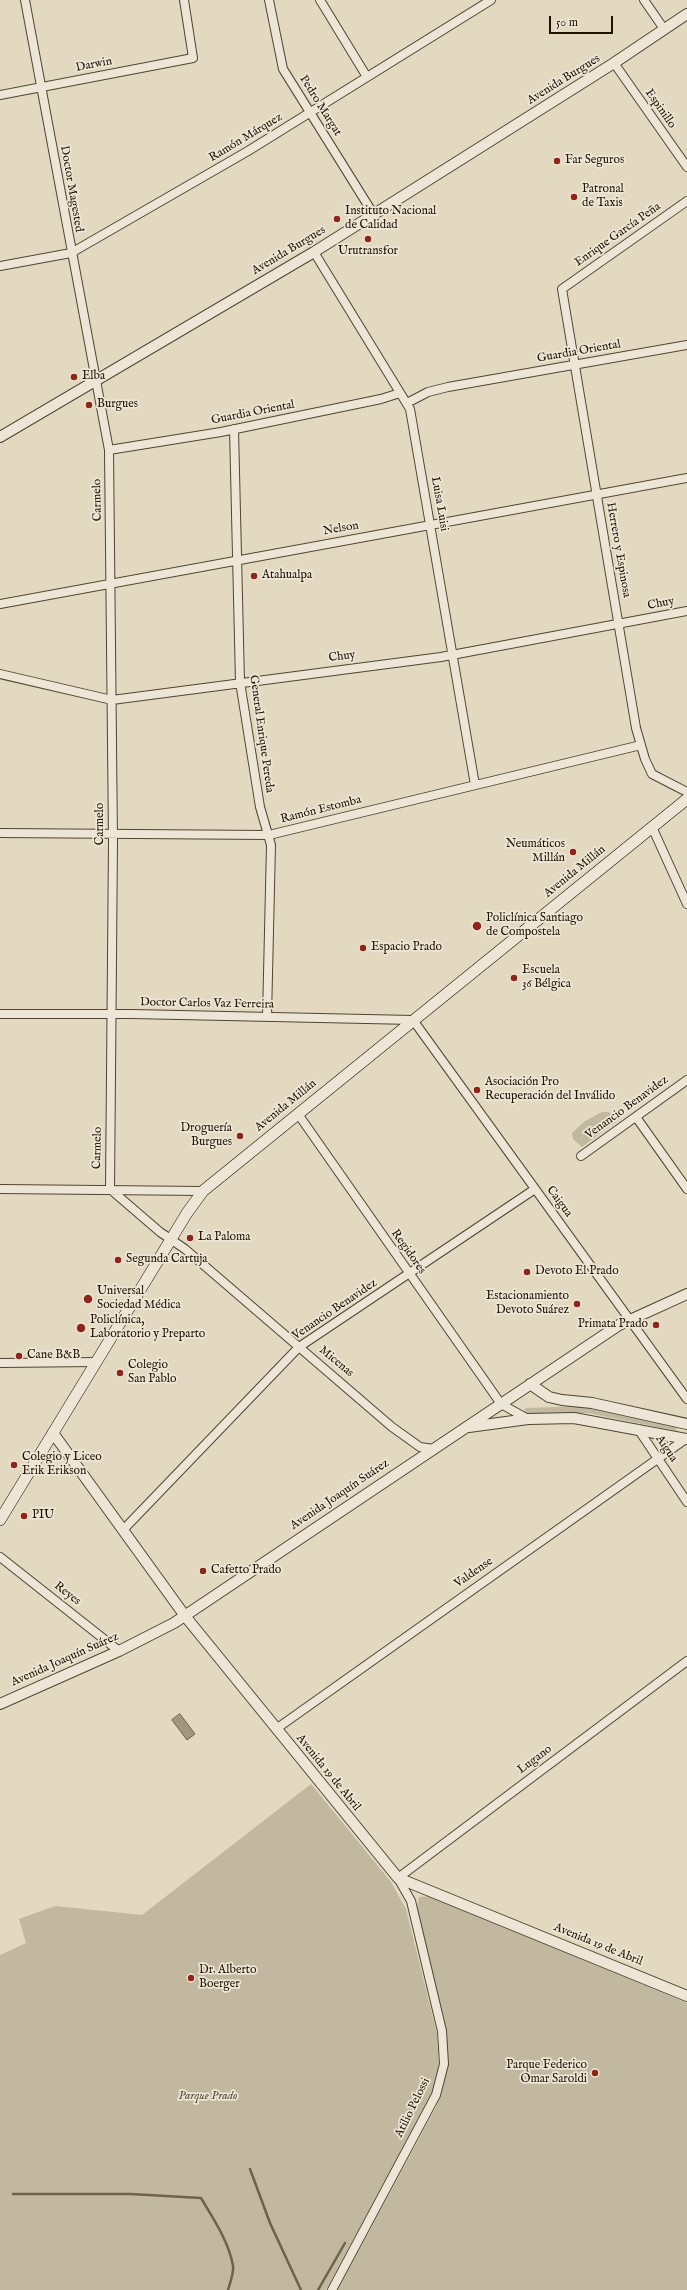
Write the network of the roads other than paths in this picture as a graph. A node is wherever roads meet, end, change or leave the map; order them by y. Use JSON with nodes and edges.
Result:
{"nodes":[{"id":1,"x":25,"y":0,"type":"edge"},
{"id":2,"x":184,"y":0,"type":"edge"},
{"id":3,"x":269,"y":0,"type":"edge"},
{"id":4,"x":320,"y":0,"type":"edge"},
{"id":5,"x":491,"y":0,"type":"edge"},
{"id":6,"x":644,"y":0,"type":"edge"},
{"id":7,"x":687,"y":14,"type":"edge"},
{"id":8,"x":664,"y":29,"type":"junction"},
{"id":9,"x":614,"y":64,"type":"junction"},
{"id":10,"x":368,"y":77,"type":"junction"},
{"id":11,"x":41,"y":88,"type":"junction"},
{"id":12,"x":0,"y":95,"type":"edge"},
{"id":13,"x":311,"y":113,"type":"junction"},
{"id":14,"x":687,"y":167,"type":"edge"},
{"id":15,"x":687,"y":201,"type":"edge"},
{"id":16,"x":374,"y":215,"type":"junction"},
{"id":17,"x":314,"y":252,"type":"junction"},
{"id":18,"x":71,"y":253,"type":"junction"},
{"id":19,"x":0,"y":266,"type":"edge"},
{"id":20,"x":562,"y":289,"type":"joint"},
{"id":21,"x":687,"y":345,"type":"edge"},
{"id":22,"x":575,"y":366,"type":"junction"},
{"id":23,"x":96,"y":381,"type":"junction"},
{"id":24,"x":400,"y":393,"type":"junction"},
{"id":25,"x":407,"y":403,"type":"junction"},
{"id":26,"x":234,"y":429,"type":"junction"},
{"id":27,"x":0,"y":438,"type":"edge"},
{"id":28,"x":109,"y":450,"type":"junction"},
{"id":29,"x":687,"y":478,"type":"edge"},
{"id":30,"x":597,"y":495,"type":"junction"},
{"id":31,"x":431,"y":525,"type":"junction"},
{"id":32,"x":238,"y":561,"type":"junction"},
{"id":33,"x":112,"y":584,"type":"junction"},
{"id":34,"x":0,"y":604,"type":"edge"},
{"id":35,"x":687,"y":611,"type":"edge"},
{"id":36,"x":619,"y":624,"type":"junction"},
{"id":37,"x":453,"y":655,"type":"junction"},
{"id":38,"x":0,"y":674,"type":"edge"},
{"id":39,"x":240,"y":682,"type":"junction"},
{"id":40,"x":112,"y":700,"type":"junction"},
{"id":41,"x":641,"y":745,"type":"junction"},
{"id":42,"x":475,"y":785,"type":"junction"},
{"id":43,"x":687,"y":792,"type":"edge"},
{"id":44,"x":687,"y":799,"type":"edge"},
{"id":45,"x":652,"y":827,"type":"junction"},
{"id":46,"x":113,"y":832,"type":"junction"},
{"id":47,"x":0,"y":833,"type":"edge"},
{"id":48,"x":269,"y":835,"type":"junction"},
{"id":49,"x":687,"y":904,"type":"edge"},
{"id":50,"x":0,"y":1014,"type":"edge"},
{"id":51,"x":112,"y":1014,"type":"junction"},
{"id":52,"x":267,"y":1017,"type":"junction"},
{"id":53,"x":413,"y":1020,"type":"junction"},
{"id":54,"x":687,"y":1080,"type":"edge"},
{"id":55,"x":298,"y":1114,"type":"junction"},
{"id":56,"x":636,"y":1117,"type":"junction"},
{"id":57,"x":581,"y":1156,"type":"dead end"},
{"id":58,"x":0,"y":1189,"type":"edge"},
{"id":59,"x":110,"y":1189,"type":"junction"},
{"id":60,"x":535,"y":1189,"type":"junction"},
{"id":61,"x":687,"y":1189,"type":"edge"},
{"id":62,"x":203,"y":1191,"type":"junction"},
{"id":63,"x":171,"y":1239,"type":"junction"},
{"id":64,"x":409,"y":1275,"type":"junction"},
{"id":65,"x":687,"y":1294,"type":"edge"},
{"id":66,"x":631,"y":1319,"type":"junction"},
{"id":67,"x":300,"y":1347,"type":"junction"},
{"id":68,"x":96,"y":1362,"type":"junction"},
{"id":69,"x":0,"y":1363,"type":"edge"},
{"id":70,"x":530,"y":1384,"type":"junction"},
{"id":71,"x":687,"y":1399,"type":"edge"},
{"id":72,"x":501,"y":1404,"type":"junction"},
{"id":73,"x":528,"y":1419,"type":"junction"},
{"id":74,"x":687,"y":1424,"type":"edge"},
{"id":75,"x":466,"y":1428,"type":"junction"},
{"id":76,"x":638,"y":1429,"type":"junction"},
{"id":77,"x":53,"y":1433,"type":"junction"},
{"id":78,"x":686,"y":1439,"type":"edge"},
{"id":79,"x":434,"y":1449,"type":"junction"},
{"id":80,"x":657,"y":1458,"type":"junction"},
{"id":81,"x":687,"y":1502,"type":"edge"},
{"id":82,"x":0,"y":1520,"type":"edge"},
{"id":83,"x":123,"y":1530,"type":"junction"},
{"id":84,"x":0,"y":1557,"type":"edge"},
{"id":85,"x":185,"y":1616,"type":"junction"},
{"id":86,"x":119,"y":1651,"type":"junction"},
{"id":87,"x":687,"y":1661,"type":"edge"},
{"id":88,"x":0,"y":1704,"type":"edge"},
{"id":89,"x":276,"y":1729,"type":"junction"},
{"id":90,"x":398,"y":1878,"type":"junction"},
{"id":91,"x":687,"y":1996,"type":"edge"},
{"id":92,"x":332,"y":2290,"type":"edge"}],
"edges":[{"from":1,"to":11,"type":"street","name":"Doctor Magested"},
{"from":2,"to":11,"type":"street","name":"Darwin"},
{"from":3,"to":13,"type":"street","name":"Pedro Margat"},
{"from":4,"to":10,"type":"street"},
{"from":5,"to":10,"type":"street","name":"Ramón Márquez"},
{"from":6,"to":8,"type":"street"},
{"from":7,"to":8,"type":"street","name":"Avenida Burgues"},
{"from":8,"to":9,"type":"street","name":"Avenida Burgues"},
{"from":9,"to":14,"type":"street","name":"Espinillo"},
{"from":9,"to":16,"type":"street","name":"Avenida Burgues"},
{"from":10,"to":13,"type":"street","name":"Ramón Márquez"},
{"from":11,"to":12,"type":"street","name":"Darwin"},
{"from":11,"to":18,"type":"street","name":"Doctor Magested"},
{"from":13,"to":16,"type":"street","name":"Pedro Margat"},
{"from":13,"to":18,"type":"street","name":"Ramón Márquez"},
{"from":15,"to":20,"type":"street","name":"Enrique García Peña"},
{"from":16,"to":17,"type":"street","name":"Avenida Burgues"},
{"from":17,"to":23,"type":"street","name":"Avenida Burgues"},
{"from":17,"to":24,"type":"street","name":"Luisa Luisi"},
{"from":18,"to":19,"type":"street","name":"Ramón Márquez"},
{"from":18,"to":23,"type":"street","name":"Doctor Magested"},
{"from":20,"to":22,"type":"street","name":"Herrero y Espinosa"},
{"from":21,"to":22,"type":"street","name":"Guardia Oriental"},
{"from":22,"to":25,"type":"street","name":"Guardia Oriental"},
{"from":22,"to":30,"type":"street","name":"Herrero y Espinosa"},
{"from":23,"to":27,"type":"street","name":"Avenida Burgues"},
{"from":23,"to":28,"type":"street","name":"Carmelo"},
{"from":24,"to":25,"type":"street","name":"Luisa Luisi"},
{"from":24,"to":26,"type":"street","name":"Guardia Oriental"},
{"from":25,"to":31,"type":"street","name":"Luisa Luisi"},
{"from":26,"to":28,"type":"street","name":"Guardia Oriental"},
{"from":26,"to":32,"type":"street","name":"General Enrique Pereda"},
{"from":28,"to":33,"type":"street","name":"Carmelo"},
{"from":29,"to":30,"type":"street","name":"Nelson"},
{"from":30,"to":31,"type":"street","name":"Nelson"},
{"from":30,"to":36,"type":"street","name":"Herrero y Espinosa"},
{"from":31,"to":32,"type":"street","name":"Nelson"},
{"from":31,"to":37,"type":"street","name":"Luisa Luisi"},
{"from":32,"to":33,"type":"street","name":"Nelson"},
{"from":32,"to":39,"type":"street","name":"General Enrique Pereda"},
{"from":33,"to":34,"type":"street","name":"Nelson"},
{"from":33,"to":40,"type":"street","name":"Carmelo"},
{"from":35,"to":36,"type":"street","name":"Chuy"},
{"from":36,"to":37,"type":"street","name":"Chuy"},
{"from":36,"to":41,"type":"street","name":"Herrero y Espinosa"},
{"from":37,"to":39,"type":"street","name":"Chuy"},
{"from":37,"to":42,"type":"street","name":"Luisa Luisi"},
{"from":38,"to":40,"type":"street","name":"Chuy"},
{"from":39,"to":40,"type":"street","name":"Chuy"},
{"from":39,"to":48,"type":"street","name":"General Enrique Pereda"},
{"from":40,"to":46,"type":"street","name":"Carmelo"},
{"from":41,"to":42,"type":"street","name":"Ramón Estomba"},
{"from":41,"to":43,"type":"street","name":"Herrero y Espinosa"},
{"from":42,"to":48,"type":"street","name":"Ramón Estomba"},
{"from":44,"to":45,"type":"main road","name":"Avenida Millán"},
{"from":45,"to":49,"type":"street"},
{"from":45,"to":53,"type":"main road","name":"Avenida Millán"},
{"from":46,"to":47,"type":"street","name":"Ramón Estomba"},
{"from":46,"to":48,"type":"street","name":"Ramón Estomba"},
{"from":46,"to":51,"type":"street","name":"Carmelo"},
{"from":48,"to":52,"type":"street","name":"General Enrique Pereda"},
{"from":50,"to":51,"type":"street","name":"Doctor Carlos Vaz Ferreira"},
{"from":51,"to":52,"type":"street","name":"Doctor Carlos Vaz Ferreira"},
{"from":51,"to":59,"type":"street","name":"Carmelo"},
{"from":52,"to":53,"type":"street","name":"Doctor Carlos Vaz Ferreira"},
{"from":53,"to":55,"type":"main road","name":"Avenida Millán"},
{"from":53,"to":60,"type":"street","name":"Caigua"},
{"from":54,"to":56,"type":"street","name":"Venancio Benavidez"},
{"from":55,"to":62,"type":"main road","name":"Avenida Millán"},
{"from":55,"to":64,"type":"street","name":"Regidores"},
{"from":56,"to":57,"type":"street","name":"Venancio Benavidez"},
{"from":56,"to":61,"type":"street"},
{"from":58,"to":59,"type":"street"},
{"from":59,"to":62,"type":"street"},
{"from":59,"to":63,"type":"street"},
{"from":60,"to":64,"type":"street","name":"Venancio Benavidez"},
{"from":60,"to":66,"type":"street","name":"Caigua"},
{"from":62,"to":63,"type":"main road","name":"Avenida Millán"},
{"from":63,"to":67,"type":"street","name":"Micenas"},
{"from":63,"to":68,"type":"main road","name":"Avenida Millán"},
{"from":64,"to":67,"type":"street","name":"Venancio Benavidez"},
{"from":64,"to":72,"type":"street","name":"Regidores"},
{"from":65,"to":66,"type":"street","name":"Avenida Joaquín Suárez"},
{"from":66,"to":70,"type":"street","name":"Avenida Joaquín Suárez"},
{"from":66,"to":71,"type":"street","name":"Caigua"},
{"from":67,"to":79,"type":"street","name":"Micenas"},
{"from":67,"to":83,"type":"street","name":"Venancio Benavidez"},
{"from":68,"to":69,"type":"street"},
{"from":68,"to":77,"type":"main road","name":"Avenida Millán"},
{"from":70,"to":72,"type":"street","name":"Avenida Joaquín Suárez"},
{"from":70,"to":74,"type":"street"},
{"from":72,"to":73,"type":"street"},
{"from":72,"to":75,"type":"street","name":"Avenida Joaquín Suárez"},
{"from":73,"to":75,"type":"street"},
{"from":73,"to":76,"type":"street"},
{"from":75,"to":79,"type":"street","name":"Avenida Joaquín Suárez"},
{"from":76,"to":78,"type":"street"},
{"from":76,"to":80,"type":"street","name":"Aigua"},
{"from":77,"to":82,"type":"main road","name":"Avenida Millán"},
{"from":77,"to":83,"type":"street","name":"Avenida 19 de Abril"},
{"from":78,"to":80,"type":"street","name":"Valdense"},
{"from":79,"to":85,"type":"street","name":"Avenida Joaquín Suárez"},
{"from":80,"to":81,"type":"street","name":"Aigua"},
{"from":80,"to":89,"type":"street","name":"Valdense"},
{"from":83,"to":85,"type":"street","name":"Avenida 19 de Abril"},
{"from":84,"to":86,"type":"street","name":"Reyes"},
{"from":85,"to":86,"type":"street","name":"Avenida Joaquín Suárez"},
{"from":85,"to":89,"type":"street","name":"Avenida 19 de Abril"},
{"from":86,"to":88,"type":"street","name":"Avenida Joaquín Suárez"},
{"from":87,"to":90,"type":"street","name":"Lugano"},
{"from":89,"to":90,"type":"street","name":"Avenida 19 de Abril"},
{"from":90,"to":91,"type":"street","name":"Avenida 19 de Abril"},
{"from":90,"to":92,"type":"street","name":"Atilio Pelossi"}]}
